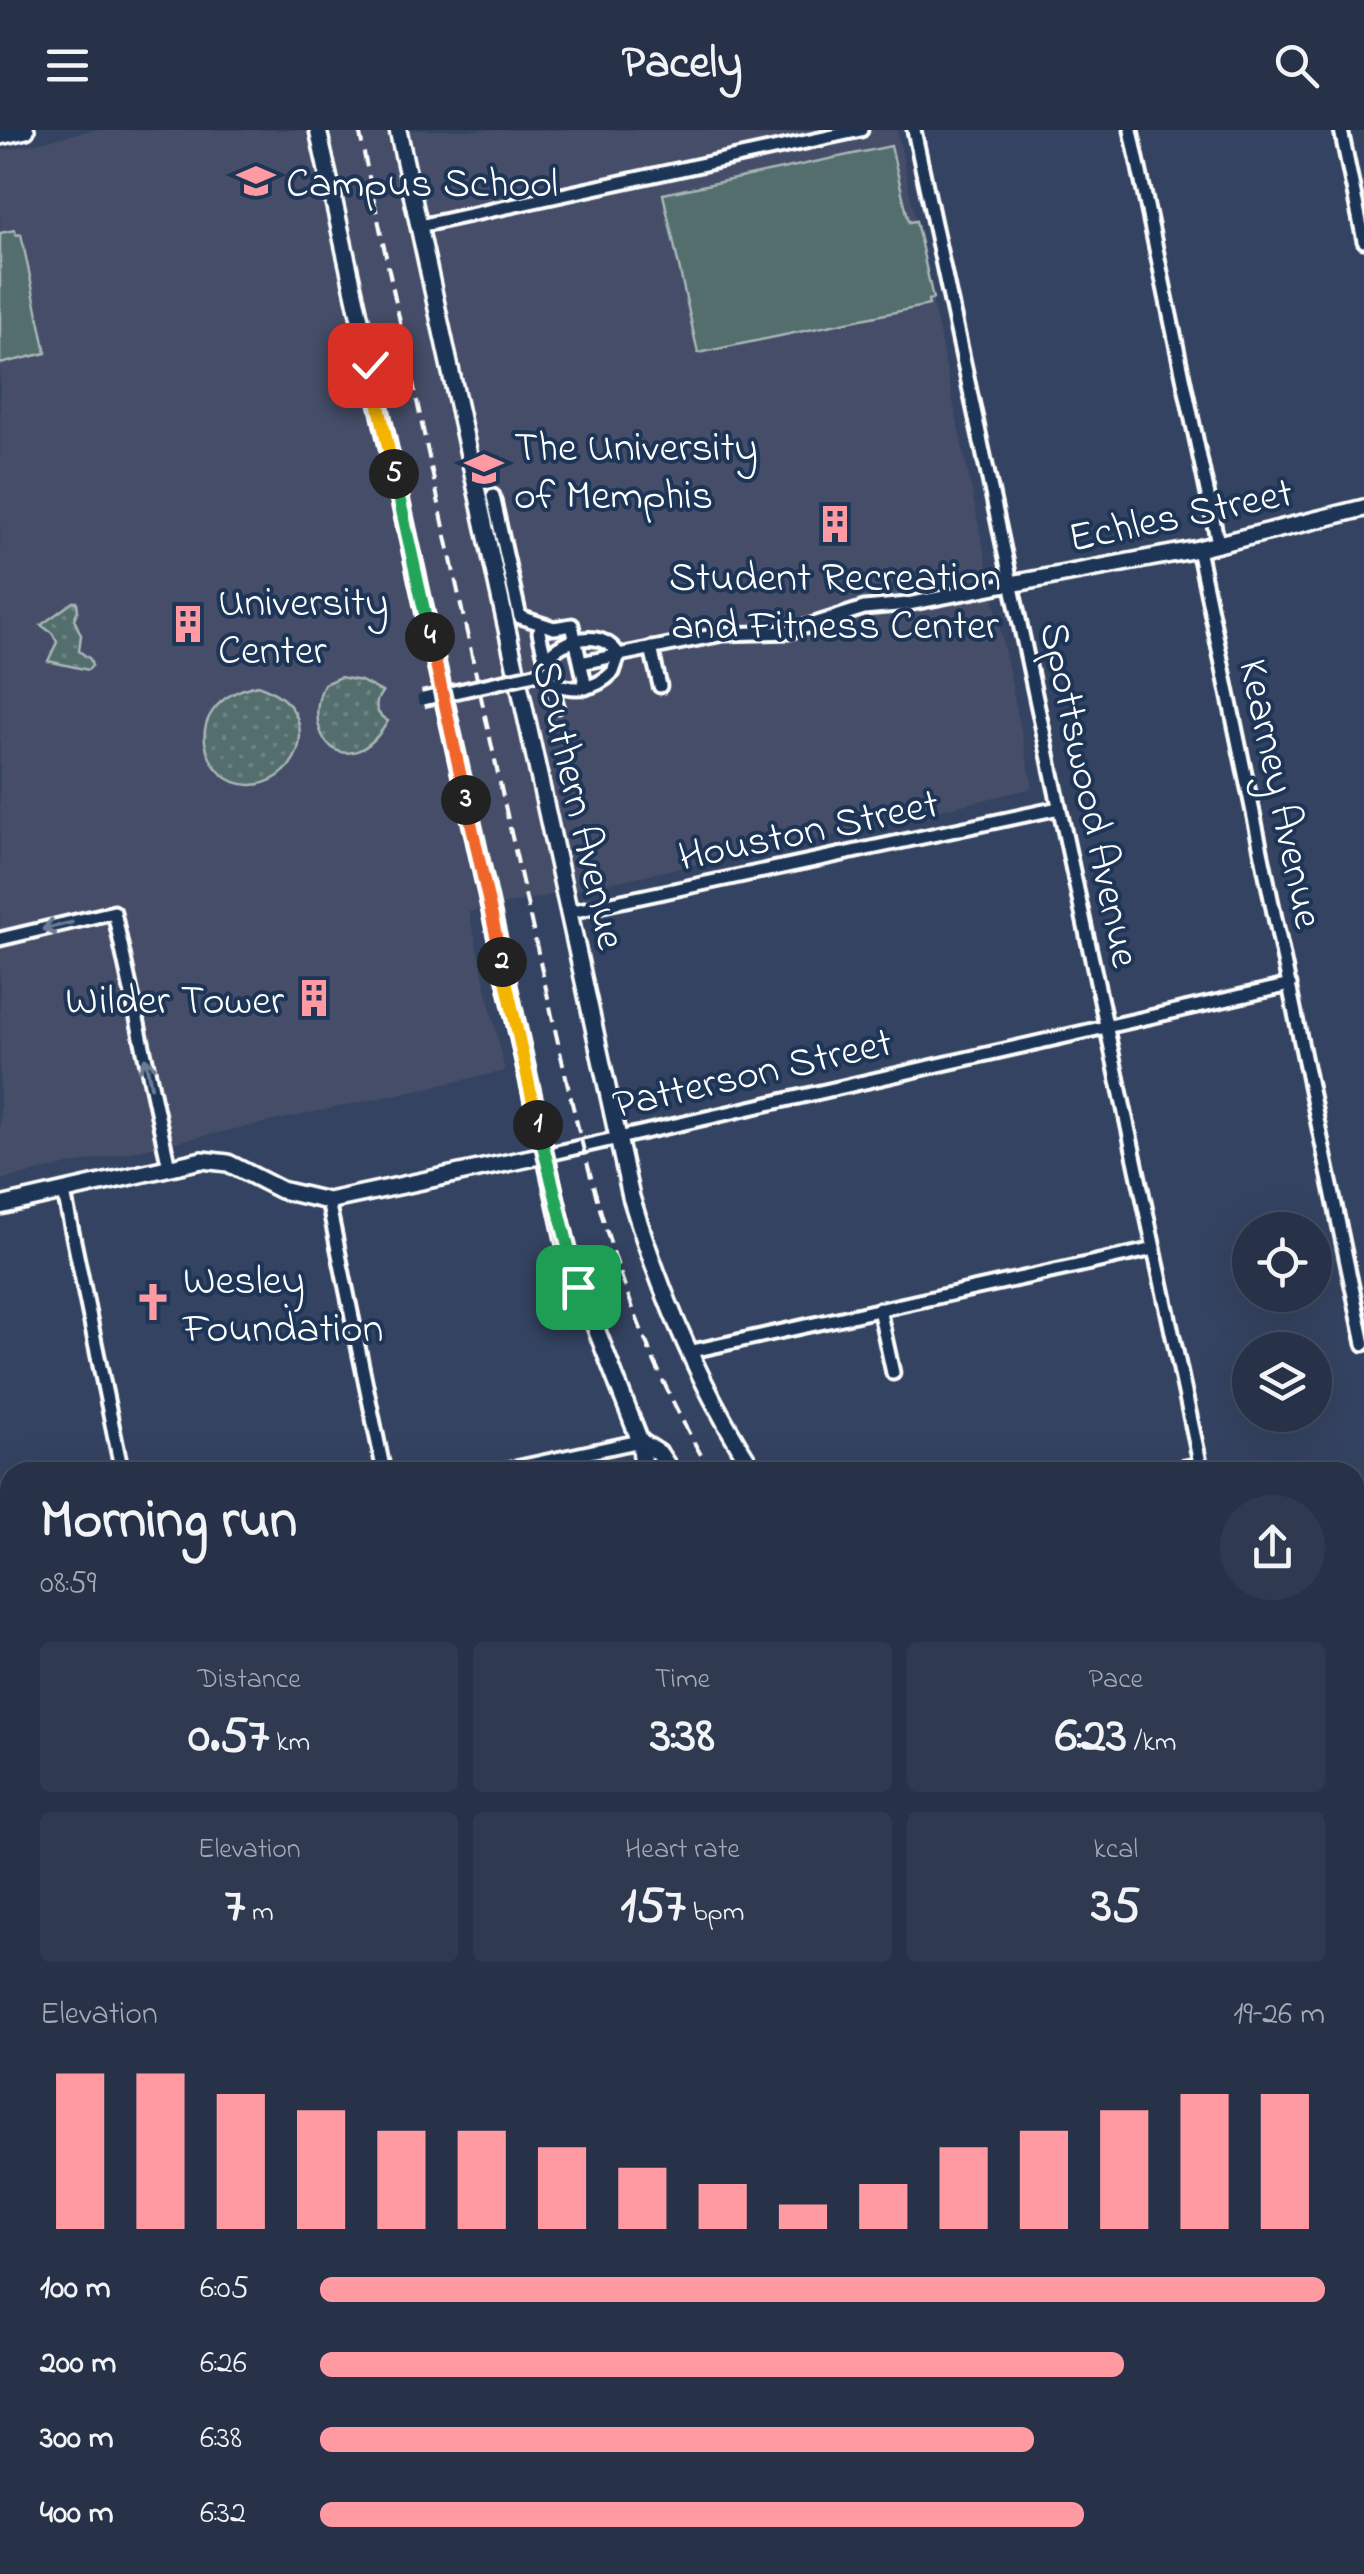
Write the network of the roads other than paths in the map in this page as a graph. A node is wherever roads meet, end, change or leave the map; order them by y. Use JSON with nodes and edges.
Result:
{"nodes":[{"id":1,"x":26,"y":130,"type":"edge"},
{"id":2,"x":318,"y":130,"type":"edge"},
{"id":3,"x":398,"y":130,"type":"edge"},
{"id":4,"x":861,"y":130,"type":"edge"},
{"id":5,"x":914,"y":130,"type":"edge"},
{"id":6,"x":1131,"y":130,"type":"edge"},
{"id":7,"x":1342,"y":130,"type":"edge"},
{"id":8,"x":0,"y":136,"type":"edge"},
{"id":9,"x":420,"y":226,"type":"junction"},
{"id":10,"x":1364,"y":241,"type":"edge"},
{"id":11,"x":492,"y":496,"type":"dead end"},
{"id":12,"x":1364,"y":508,"type":"edge"},
{"id":13,"x":1218,"y":543,"type":"junction"},
{"id":14,"x":1198,"y":549,"type":"junction"},
{"id":15,"x":1010,"y":584,"type":"junction"},
{"id":16,"x":540,"y":632,"type":"dead end"},
{"id":17,"x":576,"y":640,"type":"junction"},
{"id":18,"x":651,"y":648,"type":"junction"},
{"id":19,"x":619,"y":655,"type":"junction"},
{"id":20,"x":581,"y":663,"type":"junction"},
{"id":21,"x":548,"y":671,"type":"junction"},
{"id":22,"x":660,"y":686,"type":"dead end"},
{"id":23,"x":586,"y":688,"type":"junction"},
{"id":24,"x":422,"y":699,"type":"dead end"},
{"id":25,"x":557,"y":706,"type":"dead end"},
{"id":26,"x":1058,"y":808,"type":"junction"},
{"id":27,"x":570,"y":912,"type":"junction"},
{"id":28,"x":0,"y":939,"type":"edge"},
{"id":29,"x":1290,"y":986,"type":"junction"},
{"id":30,"x":1108,"y":1026,"type":"junction"},
{"id":31,"x":618,"y":1139,"type":"junction"},
{"id":32,"x":544,"y":1155,"type":"junction"},
{"id":33,"x":169,"y":1167,"type":"junction"},
{"id":34,"x":64,"y":1192,"type":"junction"},
{"id":35,"x":328,"y":1201,"type":"junction"},
{"id":36,"x":0,"y":1206,"type":"edge"},
{"id":37,"x":1154,"y":1249,"type":"junction"},
{"id":38,"x":879,"y":1309,"type":"junction"},
{"id":39,"x":1364,"y":1344,"type":"edge"},
{"id":40,"x":688,"y":1352,"type":"junction"},
{"id":41,"x":893,"y":1373,"type":"dead end"},
{"id":42,"x":640,"y":1441,"type":"junction"},
{"id":43,"x":120,"y":1462,"type":"edge"},
{"id":44,"x":382,"y":1462,"type":"edge"},
{"id":45,"x":543,"y":1462,"type":"edge"},
{"id":46,"x":643,"y":1462,"type":"edge"},
{"id":47,"x":665,"y":1462,"type":"edge"},
{"id":48,"x":749,"y":1462,"type":"edge"},
{"id":49,"x":1200,"y":1462,"type":"edge"}],
"edges":[{"from":1,"to":8,"type":"street"},
{"from":2,"to":32,"type":"street"},
{"from":3,"to":9,"type":"street","name":"Southern Avenue"},
{"from":4,"to":9,"type":"street"},
{"from":5,"to":15,"type":"street","name":"Spottswood Avenue"},
{"from":6,"to":13,"type":"street"},
{"from":7,"to":10,"type":"street"},
{"from":9,"to":27,"type":"street","name":"Southern Avenue"},
{"from":11,"to":17,"type":"street"},
{"from":12,"to":13,"type":"street","name":"Echles Street"},
{"from":13,"to":14,"type":"street","name":"Echles Street"},
{"from":14,"to":15,"type":"street","name":"Echles Street"},
{"from":14,"to":29,"type":"street","name":"Kearney Avenue"},
{"from":15,"to":18,"type":"street"},
{"from":15,"to":26,"type":"street","name":"Spottswood Avenue"},
{"from":16,"to":21,"type":"street"},
{"from":17,"to":19,"type":"street"},
{"from":17,"to":20,"type":"street"},
{"from":17,"to":21,"type":"street"},
{"from":18,"to":19,"type":"street"},
{"from":18,"to":22,"type":"street"},
{"from":19,"to":20,"type":"street"},
{"from":19,"to":23,"type":"street"},
{"from":20,"to":23,"type":"street"},
{"from":21,"to":23,"type":"street"},
{"from":21,"to":24,"type":"street","bridge":true},
{"from":21,"to":25,"type":"street"},
{"from":26,"to":27,"type":"street","name":"Houston Street"},
{"from":26,"to":30,"type":"street","name":"Spottswood Avenue"},
{"from":27,"to":31,"type":"street","name":"Southern Avenue"},
{"from":33,"to":28,"type":"street","one_way":true},
{"from":29,"to":30,"type":"street","name":"Patterson Street"},
{"from":29,"to":39,"type":"street","name":"Kearney Avenue"},
{"from":30,"to":31,"type":"street","name":"Patterson Street"},
{"from":30,"to":37,"type":"street","name":"Spottswood Avenue"},
{"from":31,"to":32,"type":"street","name":"Patterson Street"},
{"from":31,"to":40,"type":"street","name":"Southern Avenue"},
{"from":32,"to":35,"type":"street","name":"Patterson Street"},
{"from":32,"to":42,"type":"street"},
{"from":33,"to":34,"type":"street","name":"Patterson Street"},
{"from":33,"to":35,"type":"street","name":"Patterson Street"},
{"from":34,"to":36,"type":"street","name":"Patterson Street"},
{"from":34,"to":43,"type":"street"},
{"from":35,"to":44,"type":"street"},
{"from":37,"to":38,"type":"street"},
{"from":37,"to":49,"type":"street","name":"Spottswood Avenue"},
{"from":38,"to":40,"type":"street"},
{"from":38,"to":41,"type":"street"},
{"from":40,"to":48,"type":"street","name":"Southern Avenue"},
{"from":42,"to":45,"type":"street"},
{"from":42,"to":46,"type":"street"},
{"from":42,"to":47,"type":"street"}]}
